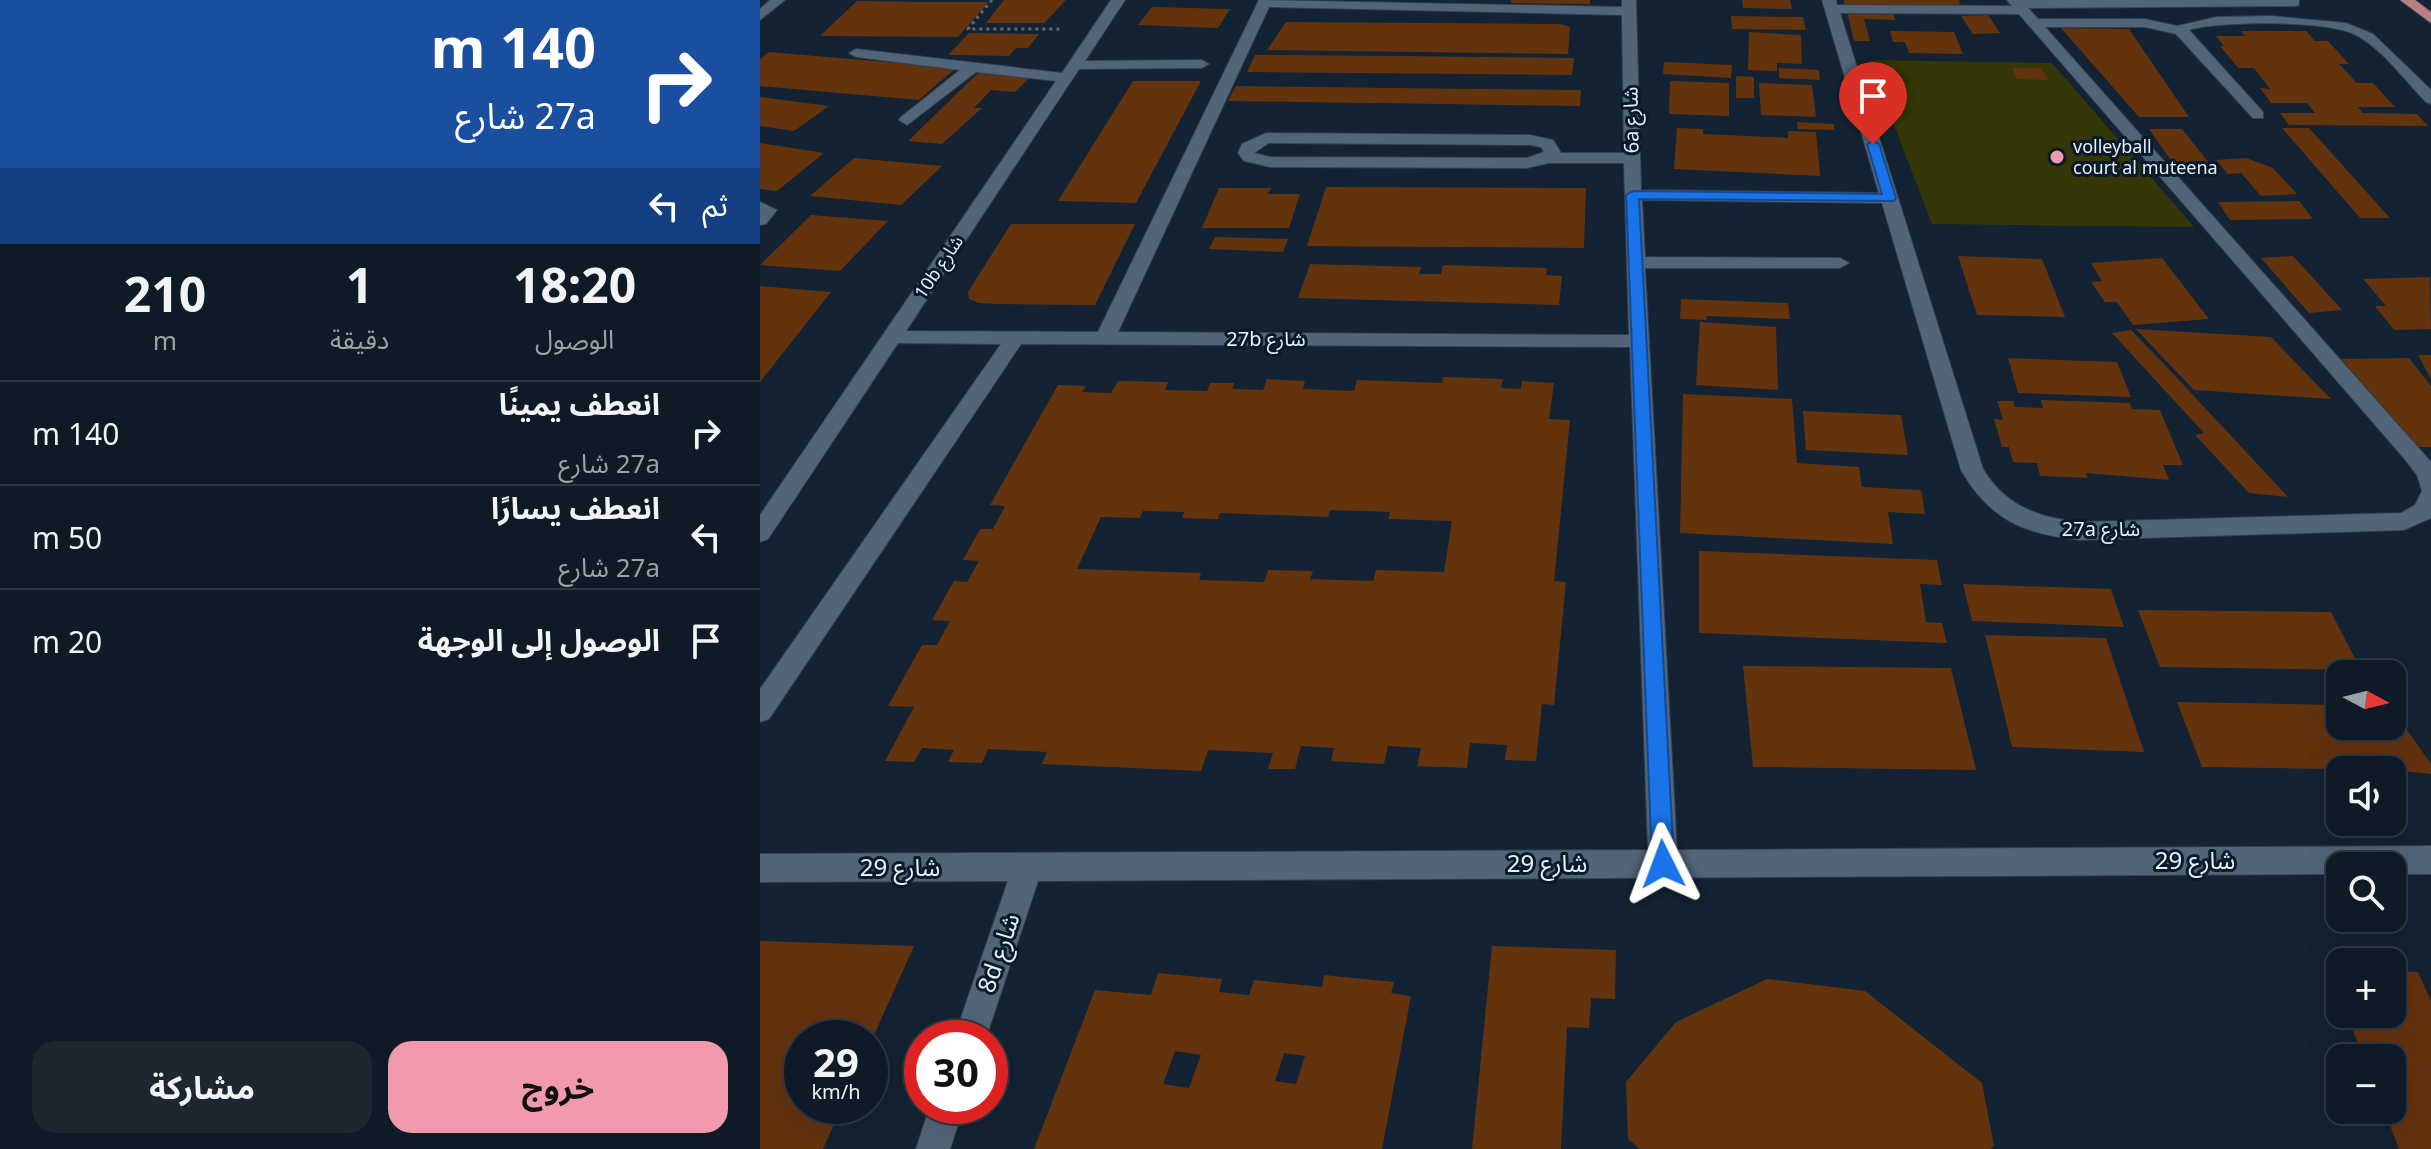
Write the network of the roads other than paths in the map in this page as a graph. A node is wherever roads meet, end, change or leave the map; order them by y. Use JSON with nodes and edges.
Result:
{"nodes":[{"id":1,"x":778,"y":0,"type":"edge"},
{"id":2,"x":1118,"y":0,"type":"edge"},
{"id":3,"x":2407,"y":0,"type":"edge"},
{"id":4,"x":1265,"y":1,"type":"edge"},
{"id":5,"x":2294,"y":2,"type":"edge"},
{"id":6,"x":1372,"y":3,"type":"edge"},
{"id":7,"x":1830,"y":4,"type":"edge"},
{"id":8,"x":1629,"y":6,"type":"edge"},
{"id":9,"x":2023,"y":9,"type":"edge"},
{"id":10,"x":760,"y":16,"type":"edge"},
{"id":11,"x":2431,"y":19,"type":"edge"},
{"id":12,"x":2181,"y":31,"type":"junction"},
{"id":13,"x":856,"y":53,"type":"dead end"},
{"id":14,"x":1202,"y":64,"type":"dead end"},
{"id":15,"x":971,"y":68,"type":"junction"},
{"id":16,"x":1070,"y":71,"type":"junction"},
{"id":17,"x":2431,"y":99,"type":"edge"},
{"id":18,"x":2258,"y":115,"type":"dead end"},
{"id":19,"x":907,"y":120,"type":"dead end"},
{"id":20,"x":1549,"y":158,"type":"junction"},
{"id":21,"x":1632,"y":158,"type":"junction"},
{"id":22,"x":1633,"y":195,"type":"junction"},
{"id":23,"x":1890,"y":198,"type":"junction"},
{"id":24,"x":760,"y":207,"type":"edge"},
{"id":25,"x":760,"y":220,"type":"edge"},
{"id":26,"x":1636,"y":262,"type":"junction"},
{"id":27,"x":1840,"y":263,"type":"dead end"},
{"id":28,"x":891,"y":337,"type":"junction"},
{"id":29,"x":1015,"y":338,"type":"junction"},
{"id":30,"x":1105,"y":338,"type":"junction"},
{"id":31,"x":1640,"y":341,"type":"junction"},
{"id":32,"x":2431,"y":487,"type":"edge"},
{"id":33,"x":2431,"y":496,"type":"edge"},
{"id":34,"x":760,"y":533,"type":"edge"},
{"id":35,"x":760,"y":711,"type":"edge"},
{"id":36,"x":2431,"y":860,"type":"edge"},
{"id":37,"x":1663,"y":864,"type":"junction"},
{"id":38,"x":1028,"y":867,"type":"junction"},
{"id":39,"x":760,"y":868,"type":"edge"},
{"id":40,"x":976,"y":1020,"type":"edge"},
{"id":41,"x":941,"y":1124,"type":"edge"},
{"id":42,"x":933,"y":1149,"type":"edge"}],
"edges":[{"from":1,"to":10,"type":"street"},
{"from":2,"to":16,"type":"street","name":"10b شارع"},
{"from":3,"to":11,"type":"main road"},
{"from":4,"to":6,"type":"street"},
{"from":4,"to":30,"type":"street"},
{"from":5,"to":9,"type":"street"},
{"from":6,"to":8,"type":"street"},
{"from":7,"to":9,"type":"street"},
{"from":7,"to":23,"type":"street","name":"27a شارع"},
{"from":8,"to":21,"type":"street","name":"6a شارع"},
{"from":9,"to":12,"type":"street"},
{"from":9,"to":32,"type":"street"},
{"from":12,"to":17,"type":"street"},
{"from":12,"to":18,"type":"street"},
{"from":13,"to":15,"type":"street"},
{"from":14,"to":16,"type":"street"},
{"from":15,"to":16,"type":"street"},
{"from":15,"to":19,"type":"street"},
{"from":16,"to":28,"type":"street","name":"10b شارع"},
{"from":20,"to":20,"type":"street"},
{"from":20,"to":21,"type":"street"},
{"from":21,"to":22,"type":"street","name":"6a شارع"},
{"from":22,"to":23,"type":"street"},
{"from":22,"to":26,"type":"street","name":"6a شارع"},
{"from":23,"to":33,"type":"street","name":"27a شارع"},
{"from":24,"to":25,"type":"street"},
{"from":26,"to":27,"type":"street"},
{"from":26,"to":31,"type":"street","name":"6a شارع"},
{"from":28,"to":29,"type":"street","name":"27b شارع"},
{"from":28,"to":34,"type":"street","name":"10b شارع"},
{"from":29,"to":30,"type":"street","name":"27b شارع"},
{"from":29,"to":35,"type":"street"},
{"from":30,"to":31,"type":"street","name":"27b شارع"},
{"from":31,"to":37,"type":"street","name":"6a شارع"},
{"from":36,"to":37,"type":"street","name":"شارع 29"},
{"from":37,"to":38,"type":"street","name":"شارع 29"},
{"from":38,"to":39,"type":"street","name":"شارع 29"},
{"from":38,"to":40,"type":"street","name":"8d شارع"},
{"from":41,"to":42,"type":"street"}]}
